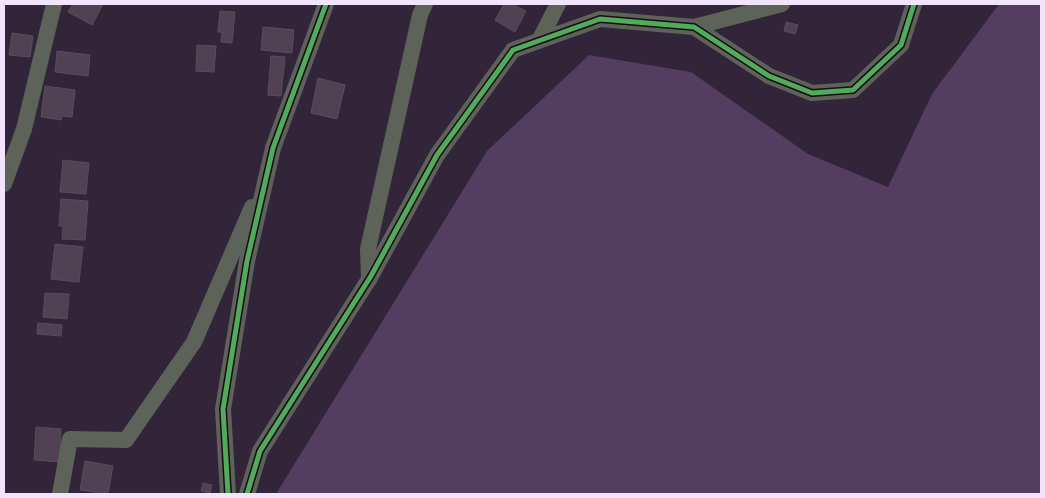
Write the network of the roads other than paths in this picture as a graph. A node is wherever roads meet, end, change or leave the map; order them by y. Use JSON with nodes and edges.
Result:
{"nodes":[{"id":1,"x":54,"y":4,"type":"edge"},
{"id":2,"x":326,"y":4,"type":"edge"},
{"id":3,"x":425,"y":4,"type":"edge"},
{"id":4,"x":558,"y":4,"type":"edge"},
{"id":5,"x":782,"y":4,"type":"edge"},
{"id":6,"x":914,"y":4,"type":"edge"},
{"id":7,"x":694,"y":27,"type":"junction"},
{"id":8,"x":539,"y":41,"type":"junction"},
{"id":9,"x":268,"y":169,"type":"junction"},
{"id":10,"x":4,"y":184,"type":"edge"},
{"id":11,"x":369,"y":280,"type":"junction"},
{"id":12,"x":60,"y":494,"type":"edge"},
{"id":13,"x":228,"y":494,"type":"edge"},
{"id":14,"x":247,"y":494,"type":"edge"}],
"edges":[{"from":1,"to":10,"type":"street"},
{"from":2,"to":9,"type":"street"},
{"from":3,"to":11,"type":"street"},
{"from":4,"to":8,"type":"street"},
{"from":5,"to":7,"type":"street"},
{"from":6,"to":7,"type":"street"},
{"from":7,"to":8,"type":"street"},
{"from":8,"to":11,"type":"street"},
{"from":9,"to":12,"type":"street"},
{"from":9,"to":13,"type":"street"},
{"from":11,"to":14,"type":"street"}]}
